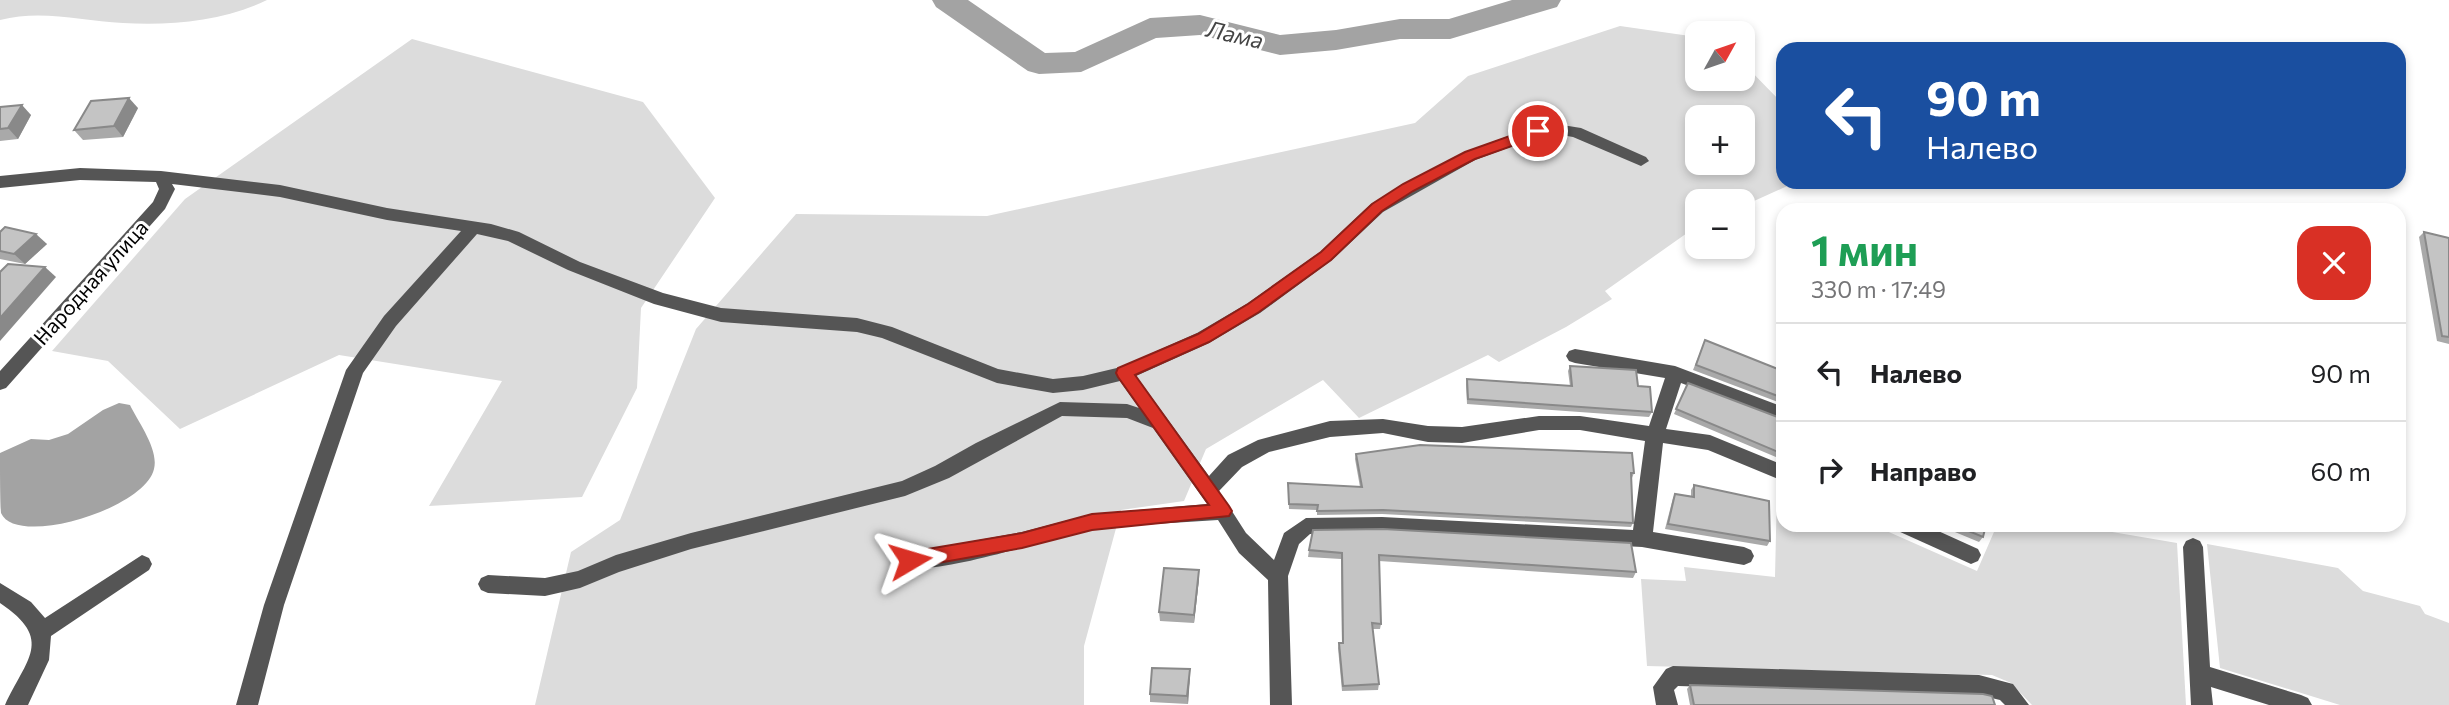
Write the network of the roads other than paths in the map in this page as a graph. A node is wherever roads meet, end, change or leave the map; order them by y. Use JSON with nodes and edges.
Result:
{"nodes":[{"id":1,"x":1641,"y":161,"type":"dead end"},
{"id":2,"x":161,"y":177,"type":"junction"},
{"id":3,"x":0,"y":182,"type":"edge"},
{"id":4,"x":474,"y":227,"type":"junction"},
{"id":5,"x":1575,"y":356,"type":"dead end"},
{"id":6,"x":1124,"y":373,"type":"junction"},
{"id":7,"x":1675,"y":373,"type":"junction"},
{"id":8,"x":0,"y":383,"type":"edge"},
{"id":9,"x":1776,"y":412,"type":"edge"},
{"id":10,"x":1158,"y":422,"type":"junction"},
{"id":11,"x":1655,"y":434,"type":"junction"},
{"id":12,"x":1776,"y":470,"type":"edge"},
{"id":13,"x":1208,"y":490,"type":"junction"},
{"id":14,"x":1223,"y":511,"type":"junction"},
{"id":15,"x":1920,"y":532,"type":"edge"},
{"id":16,"x":1642,"y":539,"type":"junction"},
{"id":17,"x":2193,"y":547,"type":"dead end"},
{"id":18,"x":1970,"y":555,"type":"dead end"},
{"id":19,"x":1744,"y":556,"type":"dead end"},
{"id":20,"x":910,"y":560,"type":"dead end"},
{"id":21,"x":142,"y":564,"type":"dead end"},
{"id":22,"x":1278,"y":576,"type":"junction"},
{"id":23,"x":488,"y":584,"type":"dead end"},
{"id":24,"x":0,"y":592,"type":"edge"},
{"id":25,"x":41,"y":632,"type":"junction"},
{"id":26,"x":2200,"y":674,"type":"junction"},
{"id":27,"x":16,"y":705,"type":"edge"},
{"id":28,"x":247,"y":705,"type":"edge"},
{"id":29,"x":1281,"y":705,"type":"edge"},
{"id":30,"x":1667,"y":705,"type":"edge"},
{"id":31,"x":2018,"y":705,"type":"edge"},
{"id":32,"x":2202,"y":705,"type":"edge"},
{"id":33,"x":2301,"y":705,"type":"edge"}],
"edges":[{"from":1,"to":6,"type":"street"},
{"from":2,"to":3,"type":"street"},
{"from":2,"to":4,"type":"street"},
{"from":2,"to":8,"type":"street","name":"Народная улица"},
{"from":4,"to":6,"type":"street"},
{"from":4,"to":28,"type":"street"},
{"from":5,"to":7,"type":"street"},
{"from":6,"to":10,"type":"street"},
{"from":7,"to":9,"type":"street"},
{"from":7,"to":11,"type":"street"},
{"from":10,"to":13,"type":"street"},
{"from":10,"to":23,"type":"street"},
{"from":11,"to":12,"type":"street"},
{"from":11,"to":13,"type":"street"},
{"from":11,"to":16,"type":"street"},
{"from":13,"to":14,"type":"street"},
{"from":14,"to":20,"type":"street"},
{"from":14,"to":22,"type":"street"},
{"from":15,"to":18,"type":"street"},
{"from":16,"to":19,"type":"street"},
{"from":16,"to":22,"type":"street"},
{"from":17,"to":26,"type":"street"},
{"from":21,"to":25,"type":"street"},
{"from":22,"to":29,"type":"street"},
{"from":24,"to":25,"type":"street"},
{"from":25,"to":27,"type":"street"},
{"from":26,"to":32,"type":"street"},
{"from":26,"to":33,"type":"street"},
{"from":30,"to":31,"type":"street"}]}
